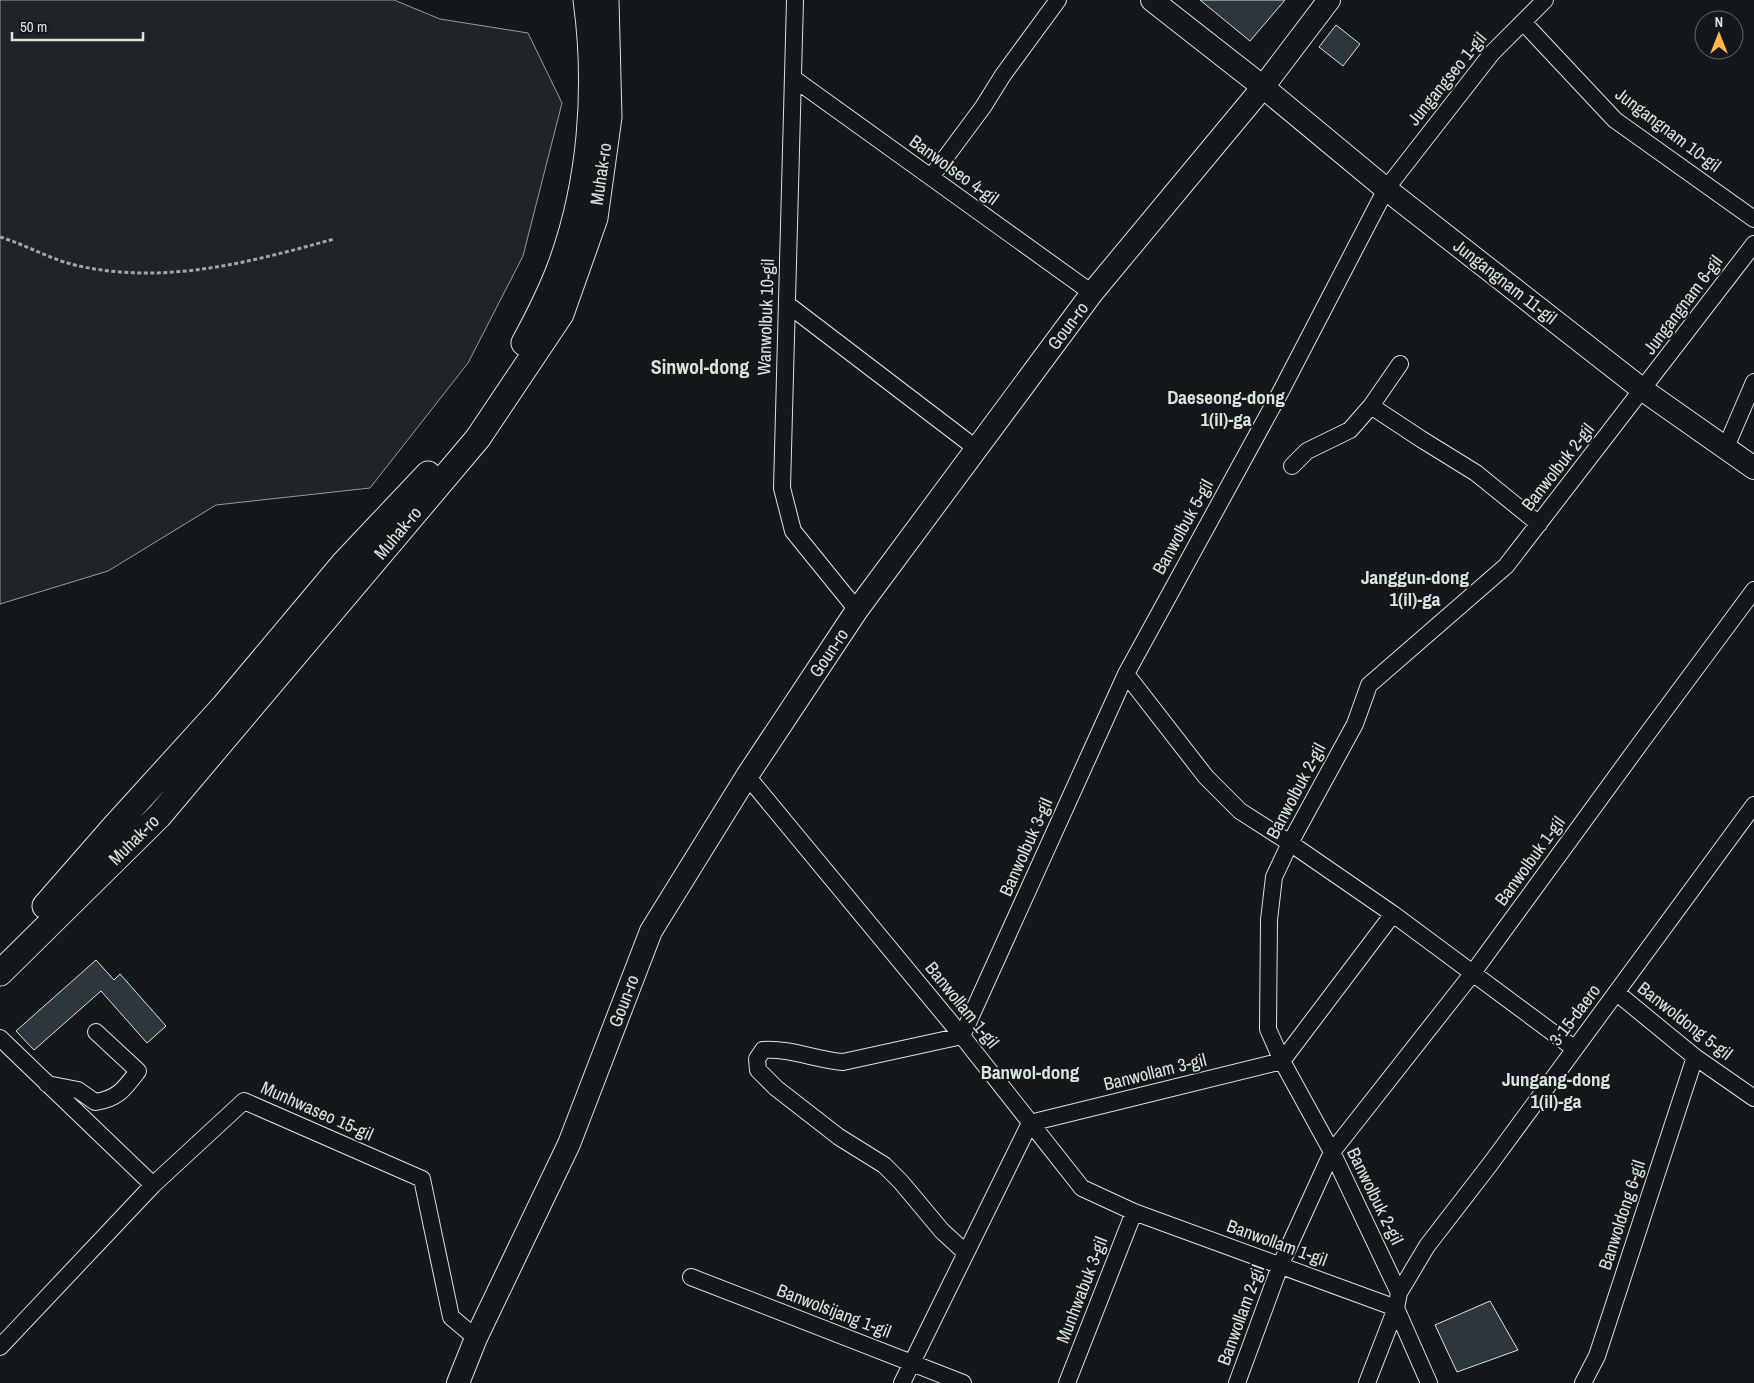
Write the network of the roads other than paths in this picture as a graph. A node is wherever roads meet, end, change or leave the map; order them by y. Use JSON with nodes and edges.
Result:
{"nodes":[{"id":1,"x":586,"y":0,"type":"edge"},
{"id":2,"x":606,"y":0,"type":"edge"},
{"id":3,"x":795,"y":0,"type":"edge"},
{"id":4,"x":1058,"y":0,"type":"edge"},
{"id":5,"x":1152,"y":0,"type":"edge"},
{"id":6,"x":1329,"y":0,"type":"edge"},
{"id":7,"x":1545,"y":0,"type":"edge"},
{"id":8,"x":1523,"y":22,"type":"junction"},
{"id":9,"x":793,"y":78,"type":"junction"},
{"id":10,"x":1263,"y":87,"type":"junction"},
{"id":11,"x":931,"y":177,"type":"junction"},
{"id":12,"x":1386,"y":189,"type":"junction"},
{"id":13,"x":1754,"y":219,"type":"edge"},
{"id":14,"x":1754,"y":244,"type":"edge"},
{"id":15,"x":1092,"y":293,"type":"junction"},
{"id":16,"x":787,"y":304,"type":"junction"},
{"id":17,"x":1400,"y":364,"type":"dead end"},
{"id":18,"x":1754,"y":382,"type":"edge"},
{"id":19,"x":1643,"y":390,"type":"junction"},
{"id":20,"x":1371,"y":406,"type":"junction"},
{"id":21,"x":1726,"y":447,"type":"junction"},
{"id":22,"x":977,"y":449,"type":"junction"},
{"id":23,"x":1292,"y":466,"type":"dead end"},
{"id":24,"x":1754,"y":468,"type":"edge"},
{"id":25,"x":1539,"y":524,"type":"junction"},
{"id":26,"x":1754,"y":590,"type":"edge"},
{"id":27,"x":857,"y":610,"type":"junction"},
{"id":28,"x":1126,"y":674,"type":"junction"},
{"id":29,"x":747,"y":776,"type":"junction"},
{"id":30,"x":1754,"y":805,"type":"edge"},
{"id":31,"x":1290,"y":843,"type":"junction"},
{"id":32,"x":1393,"y":914,"type":"junction"},
{"id":33,"x":0,"y":954,"type":"edge"},
{"id":34,"x":0,"y":973,"type":"edge"},
{"id":35,"x":1472,"y":974,"type":"junction"},
{"id":36,"x":1617,"y":993,"type":"junction"},
{"id":37,"x":96,"y":1032,"type":"dead end"},
{"id":38,"x":962,"y":1036,"type":"junction"},
{"id":39,"x":0,"y":1038,"type":"edge"},
{"id":40,"x":1574,"y":1049,"type":"junction"},
{"id":41,"x":1695,"y":1057,"type":"junction"},
{"id":42,"x":1282,"y":1061,"type":"junction"},
{"id":43,"x":47,"y":1084,"type":"junction"},
{"id":44,"x":1754,"y":1098,"type":"edge"},
{"id":45,"x":1030,"y":1123,"type":"junction"},
{"id":46,"x":1332,"y":1152,"type":"junction"},
{"id":47,"x":153,"y":1185,"type":"junction"},
{"id":48,"x":1134,"y":1212,"type":"junction"},
{"id":49,"x":966,"y":1253,"type":"junction"},
{"id":50,"x":1280,"y":1266,"type":"junction"},
{"id":51,"x":691,"y":1277,"type":"dead end"},
{"id":52,"x":1398,"y":1300,"type":"junction"},
{"id":53,"x":476,"y":1338,"type":"junction"},
{"id":54,"x":0,"y":1347,"type":"edge"},
{"id":55,"x":912,"y":1362,"type":"junction"},
{"id":56,"x":458,"y":1383,"type":"edge"},
{"id":57,"x":902,"y":1383,"type":"edge"},
{"id":58,"x":963,"y":1383,"type":"edge"},
{"id":59,"x":1067,"y":1383,"type":"edge"},
{"id":60,"x":1237,"y":1383,"type":"edge"},
{"id":61,"x":1367,"y":1383,"type":"edge"},
{"id":62,"x":1429,"y":1383,"type":"edge"},
{"id":63,"x":1583,"y":1383,"type":"edge"}],
"edges":[{"from":1,"to":33,"type":"main road","name":"Muhak-ro"},
{"from":2,"to":34,"type":"main road","name":"Muhak-ro"},
{"from":3,"to":9,"type":"street","name":"Wanwolbuk 10-gil"},
{"from":4,"to":11,"type":"street"},
{"from":5,"to":10,"type":"main road","name":"Jungangnam 11-gil"},
{"from":6,"to":10,"type":"main road","name":"Goun-ro"},
{"from":7,"to":8,"type":"street","name":"Jungangseo 1-gil"},
{"from":8,"to":12,"type":"street","name":"Jungangseo 1-gil"},
{"from":8,"to":13,"type":"street","name":"Jungangnam 10-gil"},
{"from":9,"to":11,"type":"street","name":"Banwolseo 4-gil"},
{"from":9,"to":16,"type":"street","name":"Wanwolbuk 10-gil"},
{"from":10,"to":12,"type":"main road","name":"Jungangnam 11-gil"},
{"from":10,"to":15,"type":"main road","name":"Goun-ro"},
{"from":11,"to":15,"type":"street","name":"Banwolseo 4-gil"},
{"from":12,"to":19,"type":"main road","name":"Jungangnam 11-gil"},
{"from":12,"to":28,"type":"street","name":"Banwolbuk 5-gil"},
{"from":14,"to":19,"type":"street","name":"Jungangnam 6-gil"},
{"from":15,"to":22,"type":"main road","name":"Goun-ro"},
{"from":16,"to":22,"type":"street"},
{"from":16,"to":27,"type":"street","name":"Wanwolbuk 10-gil"},
{"from":17,"to":20,"type":"street"},
{"from":18,"to":21,"type":"street"},
{"from":19,"to":21,"type":"main road","name":"Jungangnam 11-gil"},
{"from":19,"to":25,"type":"street","name":"Banwolbuk 2-gil"},
{"from":20,"to":23,"type":"street"},
{"from":20,"to":25,"type":"street"},
{"from":21,"to":24,"type":"main road","name":"Jungangnam 11-gil"},
{"from":22,"to":27,"type":"main road","name":"Goun-ro"},
{"from":25,"to":31,"type":"street","name":"Banwolbuk 2-gil"},
{"from":26,"to":35,"type":"street","name":"Banwolbuk 1-gil"},
{"from":27,"to":29,"type":"main road","name":"Goun-ro"},
{"from":28,"to":31,"type":"street"},
{"from":28,"to":38,"type":"street","name":"Banwolbuk 3-gil"},
{"from":29,"to":38,"type":"street","name":"Banwollam 1-gil"},
{"from":29,"to":53,"type":"main road","name":"Goun-ro"},
{"from":30,"to":36,"type":"street","name":"3·15-daero"},
{"from":31,"to":32,"type":"street"},
{"from":31,"to":42,"type":"street","name":"Banwolbuk 2-gil"},
{"from":32,"to":35,"type":"street"},
{"from":32,"to":42,"type":"street"},
{"from":35,"to":40,"type":"street"},
{"from":35,"to":46,"type":"street","name":"Banwolbuk 1-gil"},
{"from":36,"to":40,"type":"street","name":"3·15-daero"},
{"from":36,"to":41,"type":"street","name":"Banwoldong 5-gil"},
{"from":37,"to":43,"type":"street"},
{"from":38,"to":45,"type":"street","name":"Banwollam 1-gil"},
{"from":38,"to":49,"type":"street"},
{"from":39,"to":43,"type":"street"},
{"from":40,"to":52,"type":"street","name":"3·15-daero"},
{"from":41,"to":44,"type":"street","name":"Banwoldong 5-gil"},
{"from":41,"to":63,"type":"street","name":"Banwoldong 6-gil"},
{"from":42,"to":45,"type":"street","name":"Banwollam 3-gil"},
{"from":42,"to":46,"type":"street","name":"Banwolbuk 2-gil"},
{"from":43,"to":47,"type":"street"},
{"from":45,"to":48,"type":"street","name":"Banwollam 1-gil"},
{"from":45,"to":49,"type":"street"},
{"from":46,"to":50,"type":"street","name":"Banwollam 2-gil"},
{"from":46,"to":52,"type":"street","name":"Banwolbuk 2-gil"},
{"from":47,"to":53,"type":"street","name":"Munhwaseo 15-gil"},
{"from":47,"to":54,"type":"street","name":"Munhwaseo 15-gil"},
{"from":48,"to":50,"type":"street","name":"Banwollam 1-gil"},
{"from":48,"to":59,"type":"street","name":"Munhwabuk 3-gil"},
{"from":49,"to":55,"type":"street"},
{"from":50,"to":52,"type":"street","name":"Banwollam 1-gil"},
{"from":50,"to":60,"type":"street","name":"Banwollam 2-gil"},
{"from":51,"to":55,"type":"street","name":"Banwolsijang 1-gil"},
{"from":52,"to":61,"type":"street","name":"3·15-daero"},
{"from":52,"to":62,"type":"street"},
{"from":53,"to":56,"type":"main road","name":"Goun-ro"},
{"from":55,"to":57,"type":"street"},
{"from":55,"to":58,"type":"street","name":"Banwolsijang 1-gil"}]}
